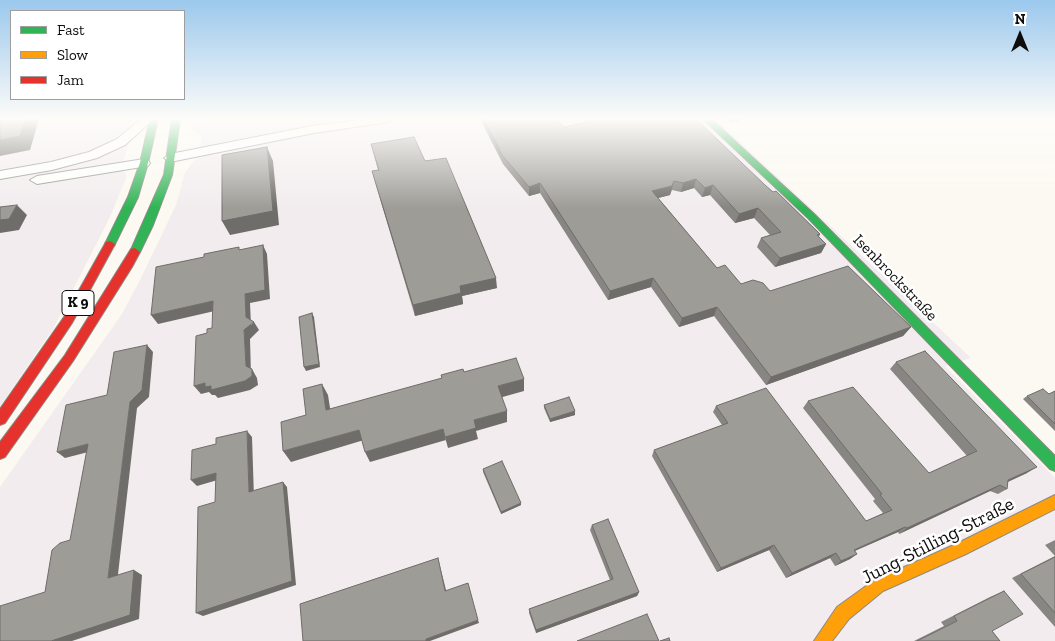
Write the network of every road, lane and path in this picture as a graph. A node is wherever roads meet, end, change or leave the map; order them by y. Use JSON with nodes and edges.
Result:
{"nodes":[{"id":1,"x":108,"y":149,"type":"edge"},
{"id":2,"x":157,"y":149,"type":"edge"},
{"id":3,"x":162,"y":149,"type":"edge"},
{"id":4,"x":208,"y":149,"type":"edge"},
{"id":5,"x":739,"y":149,"type":"edge"},
{"id":6,"x":158,"y":157,"type":"junction"},
{"id":7,"x":52,"y":166,"type":"junction"},
{"id":8,"x":0,"y":175,"type":"edge"},
{"id":9,"x":0,"y":185,"type":"edge"},
{"id":10,"x":0,"y":419,"type":"edge"},
{"id":11,"x":0,"y":453,"type":"edge"},
{"id":12,"x":1055,"y":465,"type":"edge"},
{"id":13,"x":1055,"y":502,"type":"edge"},
{"id":14,"x":822,"y":641,"type":"edge"}],
"edges":[{"from":1,"to":7,"type":"street"},
{"from":2,"to":6,"type":"main road","number":"K 9"},
{"from":3,"to":6,"type":"main road","number":"K 9"},
{"from":4,"to":6,"type":"street"},
{"from":5,"to":12,"type":"main road","name":"Isenbrockstraße"},
{"from":6,"to":7,"type":"street"},
{"from":6,"to":9,"type":"street"},
{"from":6,"to":10,"type":"main road","number":"K 9"},
{"from":6,"to":11,"type":"main road","number":"K 9"},
{"from":7,"to":8,"type":"street"},
{"from":13,"to":14,"type":"main road","name":"Jung-Stilling-Straße"}]}
